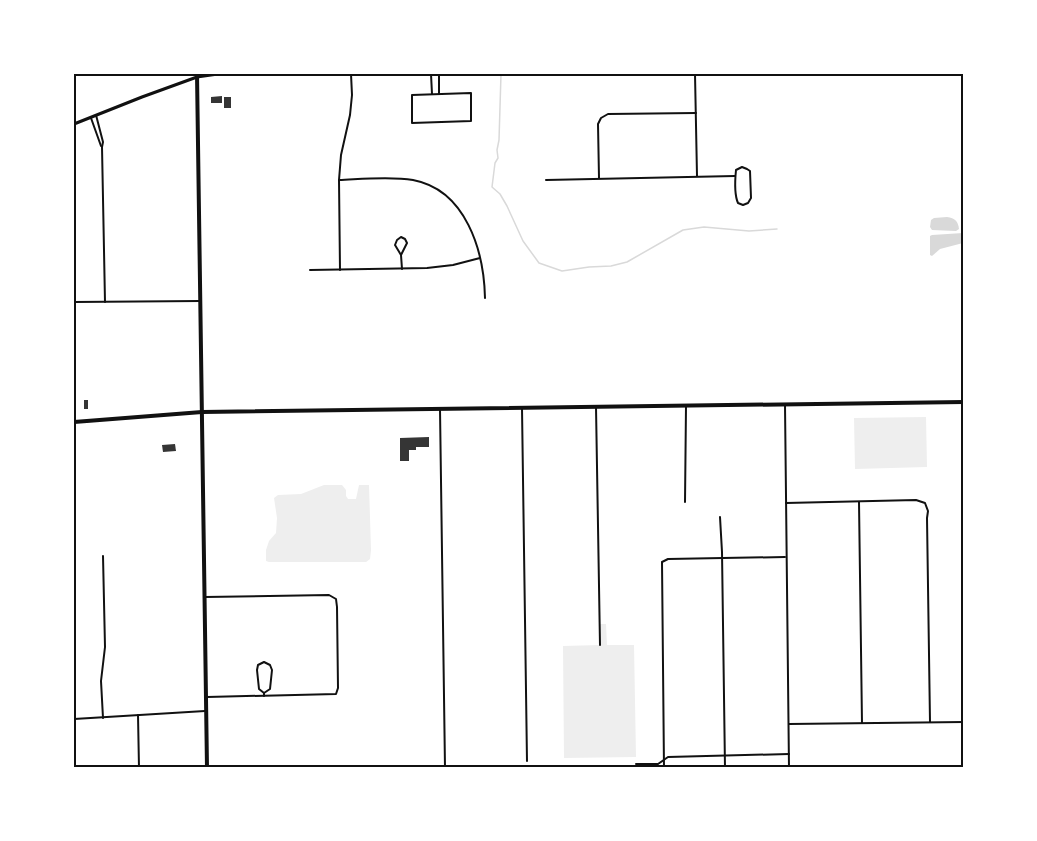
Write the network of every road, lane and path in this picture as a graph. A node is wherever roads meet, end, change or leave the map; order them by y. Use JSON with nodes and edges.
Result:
{"nodes":[{"id":1,"x":218,"y":74,"type":"edge"},
{"id":2,"x":351,"y":74,"type":"edge"},
{"id":3,"x":431,"y":74,"type":"edge"},
{"id":4,"x":439,"y":74,"type":"edge"},
{"id":5,"x":695,"y":74,"type":"edge"},
{"id":6,"x":197,"y":75,"type":"edge"},
{"id":7,"x":432,"y":94,"type":"junction"},
{"id":8,"x":439,"y":94,"type":"junction"},
{"id":9,"x":696,"y":113,"type":"junction"},
{"id":10,"x":96,"y":116,"type":"junction"},
{"id":11,"x":91,"y":118,"type":"junction"},
{"id":12,"x":74,"y":124,"type":"edge"},
{"id":13,"x":102,"y":147,"type":"junction"},
{"id":14,"x":735,"y":176,"type":"junction"},
{"id":15,"x":697,"y":177,"type":"junction"},
{"id":16,"x":599,"y":178,"type":"junction"},
{"id":17,"x":339,"y":180,"type":"junction"},
{"id":18,"x":546,"y":180,"type":"dead end"},
{"id":19,"x":402,"y":255,"type":"junction"},
{"id":20,"x":481,"y":257,"type":"junction"},
{"id":21,"x":402,"y":269,"type":"junction"},
{"id":22,"x":310,"y":270,"type":"dead end"},
{"id":23,"x":340,"y":270,"type":"junction"},
{"id":24,"x":485,"y":298,"type":"dead end"},
{"id":25,"x":200,"y":301,"type":"junction"},
{"id":26,"x":74,"y":302,"type":"edge"},
{"id":27,"x":105,"y":302,"type":"junction"},
{"id":28,"x":963,"y":402,"type":"edge"},
{"id":29,"x":785,"y":405,"type":"junction"},
{"id":30,"x":686,"y":406,"type":"junction"},
{"id":31,"x":596,"y":407,"type":"junction"},
{"id":32,"x":522,"y":408,"type":"junction"},
{"id":33,"x":440,"y":409,"type":"junction"},
{"id":34,"x":202,"y":412,"type":"junction"},
{"id":35,"x":74,"y":422,"type":"edge"},
{"id":36,"x":685,"y":502,"type":"dead end"},
{"id":37,"x":859,"y":502,"type":"junction"},
{"id":38,"x":786,"y":503,"type":"junction"},
{"id":39,"x":720,"y":517,"type":"dead end"},
{"id":40,"x":103,"y":556,"type":"dead end"},
{"id":41,"x":786,"y":557,"type":"junction"},
{"id":42,"x":722,"y":558,"type":"junction"},
{"id":43,"x":205,"y":597,"type":"junction"},
{"id":44,"x":600,"y":645,"type":"dead end"},
{"id":45,"x":264,"y":694,"type":"junction"},
{"id":46,"x":207,"y":697,"type":"junction"},
{"id":47,"x":207,"y":711,"type":"junction"},
{"id":48,"x":138,"y":715,"type":"junction"},
{"id":49,"x":103,"y":718,"type":"junction"},
{"id":50,"x":74,"y":719,"type":"edge"},
{"id":51,"x":930,"y":722,"type":"junction"},
{"id":52,"x":963,"y":722,"type":"edge"},
{"id":53,"x":862,"y":723,"type":"junction"},
{"id":54,"x":789,"y":724,"type":"junction"},
{"id":55,"x":789,"y":754,"type":"junction"},
{"id":56,"x":725,"y":756,"type":"junction"},
{"id":57,"x":664,"y":760,"type":"junction"},
{"id":58,"x":527,"y":761,"type":"dead end"},
{"id":59,"x":636,"y":764,"type":"dead end"},
{"id":60,"x":139,"y":768,"type":"edge"},
{"id":61,"x":207,"y":768,"type":"edge"},
{"id":62,"x":445,"y":768,"type":"edge"},
{"id":63,"x":664,"y":768,"type":"edge"},
{"id":64,"x":725,"y":768,"type":"edge"},
{"id":65,"x":789,"y":768,"type":"edge"}],
"edges":[{"from":1,"to":6,"type":"street"},
{"from":2,"to":17,"type":"street"},
{"from":3,"to":7,"type":"street"},
{"from":4,"to":8,"type":"street"},
{"from":5,"to":9,"type":"street"},
{"from":6,"to":10,"type":"street"},
{"from":6,"to":25,"type":"main road"},
{"from":7,"to":8,"type":"street"},
{"from":7,"to":8,"type":"street"},
{"from":9,"to":15,"type":"street"},
{"from":9,"to":16,"type":"street"},
{"from":10,"to":11,"type":"street"},
{"from":10,"to":13,"type":"street"},
{"from":11,"to":12,"type":"street"},
{"from":11,"to":13,"type":"street"},
{"from":13,"to":27,"type":"street"},
{"from":14,"to":14,"type":"street"},
{"from":14,"to":15,"type":"street"},
{"from":15,"to":16,"type":"street"},
{"from":16,"to":18,"type":"street"},
{"from":17,"to":20,"type":"street"},
{"from":17,"to":23,"type":"street"},
{"from":19,"to":19,"type":"street"},
{"from":19,"to":21,"type":"street"},
{"from":20,"to":21,"type":"street"},
{"from":20,"to":24,"type":"street"},
{"from":21,"to":23,"type":"street"},
{"from":22,"to":23,"type":"street"},
{"from":25,"to":27,"type":"street"},
{"from":25,"to":34,"type":"main road"},
{"from":26,"to":27,"type":"street"},
{"from":28,"to":29,"type":"main road"},
{"from":29,"to":30,"type":"main road"},
{"from":29,"to":38,"type":"street"},
{"from":30,"to":31,"type":"main road"},
{"from":30,"to":36,"type":"street"},
{"from":31,"to":32,"type":"main road"},
{"from":31,"to":44,"type":"street"},
{"from":32,"to":33,"type":"main road"},
{"from":32,"to":58,"type":"street"},
{"from":33,"to":34,"type":"main road"},
{"from":33,"to":62,"type":"street"},
{"from":34,"to":35,"type":"main road"},
{"from":34,"to":43,"type":"main road"},
{"from":37,"to":38,"type":"street"},
{"from":37,"to":51,"type":"street"},
{"from":37,"to":53,"type":"street"},
{"from":38,"to":41,"type":"street"},
{"from":39,"to":42,"type":"street"},
{"from":40,"to":49,"type":"street"},
{"from":41,"to":42,"type":"street"},
{"from":41,"to":54,"type":"street"},
{"from":42,"to":56,"type":"street"},
{"from":42,"to":57,"type":"street"},
{"from":43,"to":45,"type":"street"},
{"from":43,"to":46,"type":"main road"},
{"from":45,"to":45,"type":"street"},
{"from":45,"to":46,"type":"street"},
{"from":46,"to":47,"type":"main road"},
{"from":47,"to":48,"type":"street"},
{"from":47,"to":61,"type":"main road"},
{"from":48,"to":49,"type":"street"},
{"from":48,"to":60,"type":"street"},
{"from":49,"to":50,"type":"street"},
{"from":51,"to":52,"type":"street"},
{"from":51,"to":53,"type":"street"},
{"from":53,"to":54,"type":"street"},
{"from":54,"to":55,"type":"street"},
{"from":55,"to":56,"type":"street"},
{"from":55,"to":65,"type":"street"},
{"from":56,"to":57,"type":"street"},
{"from":56,"to":64,"type":"street"},
{"from":57,"to":59,"type":"street"},
{"from":57,"to":63,"type":"street"}]}
